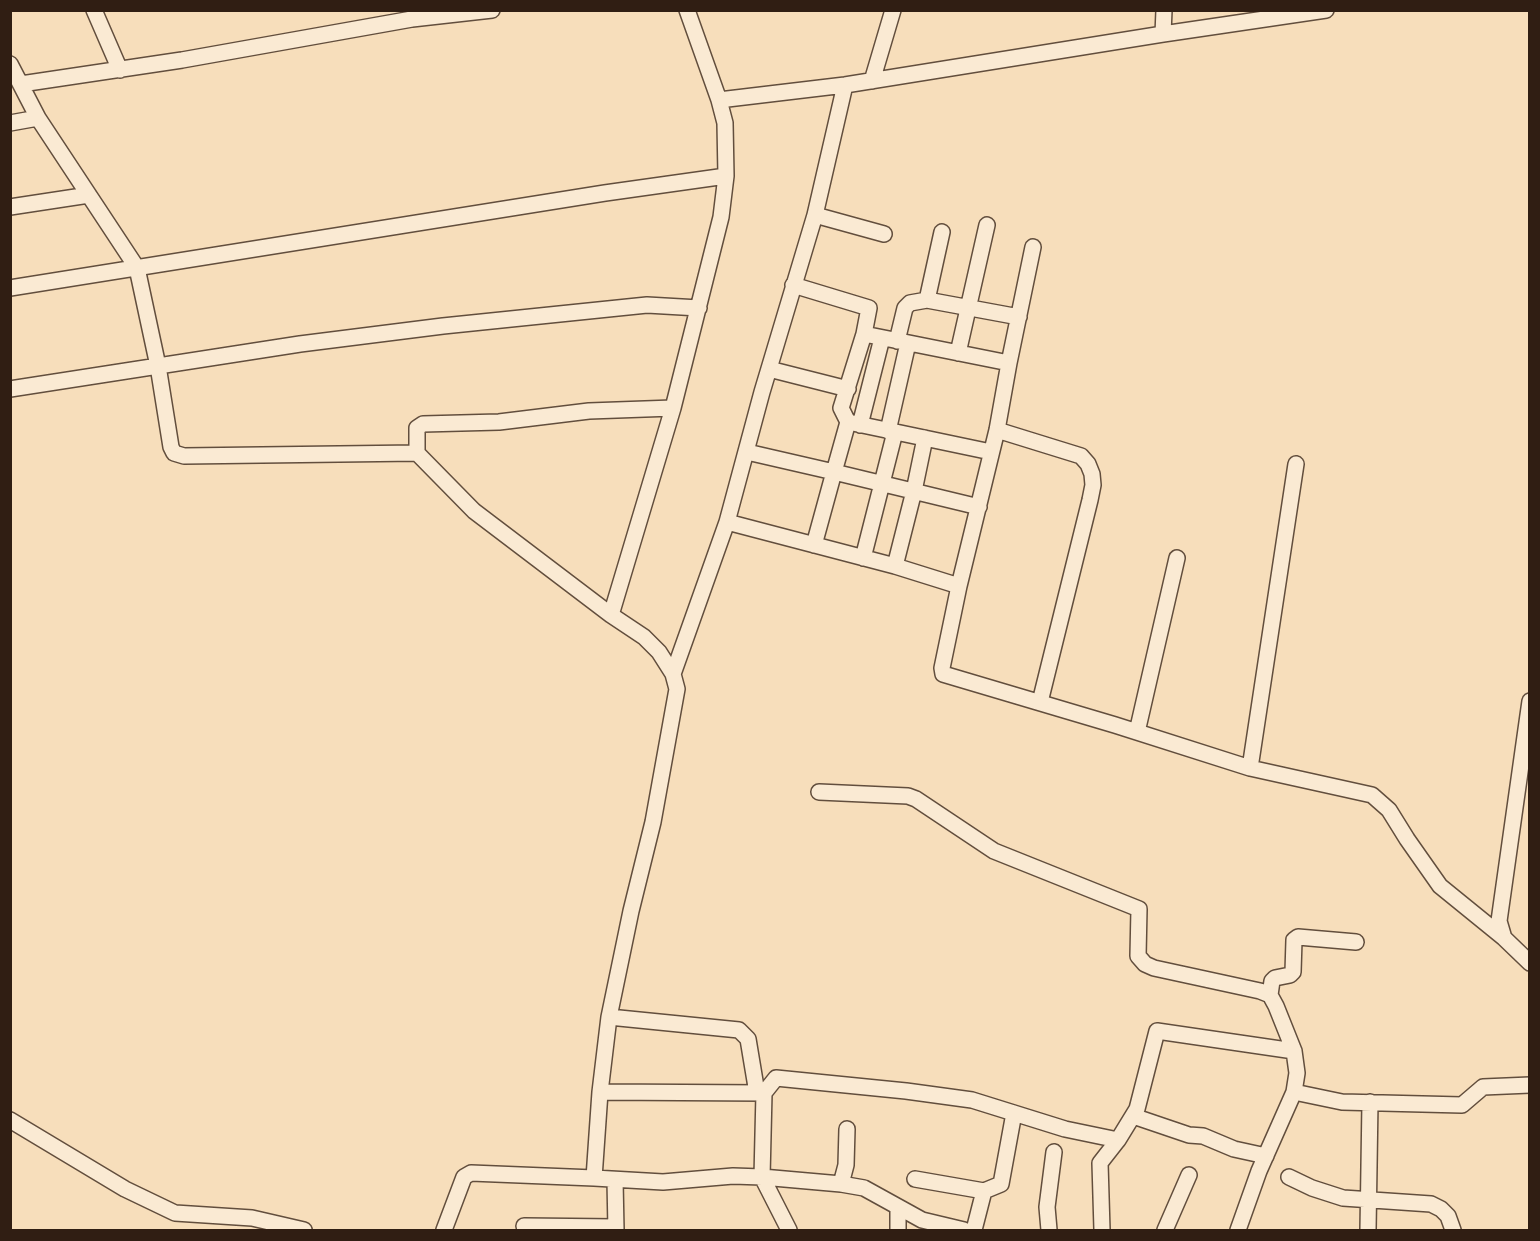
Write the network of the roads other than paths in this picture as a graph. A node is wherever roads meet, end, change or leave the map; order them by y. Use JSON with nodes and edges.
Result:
{"nodes":[{"id":1,"x":111,"y":10,"type":"edge"},
{"id":2,"x":492,"y":10,"type":"edge"},
{"id":3,"x":687,"y":10,"type":"edge"},
{"id":4,"x":893,"y":10,"type":"edge"},
{"id":5,"x":1164,"y":10,"type":"edge"},
{"id":6,"x":1326,"y":10,"type":"edge"},
{"id":7,"x":95,"y":14,"type":"edge"},
{"id":8,"x":419,"y":14,"type":"edge"},
{"id":9,"x":1163,"y":34,"type":"junction"},
{"id":10,"x":10,"y":64,"type":"edge"},
{"id":11,"x":120,"y":70,"type":"junction"},
{"id":12,"x":872,"y":81,"type":"junction"},
{"id":13,"x":21,"y":84,"type":"junction"},
{"id":14,"x":845,"y":85,"type":"junction"},
{"id":15,"x":719,"y":100,"type":"junction"},
{"id":16,"x":38,"y":118,"type":"junction"},
{"id":17,"x":10,"y":123,"type":"edge"},
{"id":18,"x":726,"y":177,"type":"junction"},
{"id":19,"x":89,"y":195,"type":"junction"},
{"id":20,"x":10,"y":207,"type":"edge"},
{"id":21,"x":814,"y":215,"type":"junction"},
{"id":22,"x":987,"y":225,"type":"dead end"},
{"id":23,"x":942,"y":232,"type":"dead end"},
{"id":24,"x":884,"y":234,"type":"dead end"},
{"id":25,"x":1032,"y":247,"type":"dead end"},
{"id":26,"x":137,"y":268,"type":"junction"},
{"id":27,"x":793,"y":285,"type":"junction"},
{"id":28,"x":10,"y":288,"type":"edge"},
{"id":29,"x":927,"y":300,"type":"junction"},
{"id":30,"x":968,"y":307,"type":"junction"},
{"id":31,"x":699,"y":308,"type":"junction"},
{"id":32,"x":1019,"y":317,"type":"junction"},
{"id":33,"x":864,"y":334,"type":"junction"},
{"id":34,"x":896,"y":340,"type":"junction"},
{"id":35,"x":958,"y":353,"type":"junction"},
{"id":36,"x":1009,"y":363,"type":"junction"},
{"id":37,"x":158,"y":366,"type":"junction"},
{"id":38,"x":769,"y":369,"type":"junction"},
{"id":39,"x":848,"y":388,"type":"junction"},
{"id":40,"x":10,"y":389,"type":"edge"},
{"id":41,"x":673,"y":408,"type":"junction"},
{"id":42,"x":854,"y":424,"type":"junction"},
{"id":43,"x":997,"y":430,"type":"junction"},
{"id":44,"x":891,"y":432,"type":"junction"},
{"id":45,"x":925,"y":438,"type":"junction"},
{"id":46,"x":747,"y":452,"type":"junction"},
{"id":47,"x":992,"y":452,"type":"junction"},
{"id":48,"x":417,"y":453,"type":"junction"},
{"id":49,"x":1296,"y":464,"type":"dead end"},
{"id":50,"x":834,"y":472,"type":"junction"},
{"id":51,"x":883,"y":483,"type":"junction"},
{"id":52,"x":914,"y":490,"type":"junction"},
{"id":53,"x":979,"y":507,"type":"junction"},
{"id":54,"x":727,"y":522,"type":"junction"},
{"id":55,"x":814,"y":545,"type":"junction"},
{"id":56,"x":863,"y":558,"type":"junction"},
{"id":57,"x":1178,"y":558,"type":"dead end"},
{"id":58,"x":895,"y":566,"type":"junction"},
{"id":59,"x":959,"y":586,"type":"junction"},
{"id":60,"x":611,"y":615,"type":"junction"},
{"id":61,"x":673,"y":674,"type":"junction"},
{"id":62,"x":1530,"y":701,"type":"edge"},
{"id":63,"x":1040,"y":702,"type":"junction"},
{"id":64,"x":1137,"y":732,"type":"junction"},
{"id":65,"x":1250,"y":768,"type":"junction"},
{"id":66,"x":819,"y":792,"type":"dead end"},
{"id":67,"x":1504,"y":938,"type":"junction"},
{"id":68,"x":1356,"y":942,"type":"dead end"},
{"id":69,"x":1530,"y":963,"type":"edge"},
{"id":70,"x":1270,"y":995,"type":"junction"},
{"id":71,"x":609,"y":1017,"type":"junction"},
{"id":72,"x":1294,"y":1051,"type":"junction"},
{"id":73,"x":1530,"y":1085,"type":"edge"},
{"id":74,"x":600,"y":1092,"type":"junction"},
{"id":75,"x":1294,"y":1092,"type":"junction"},
{"id":76,"x":760,"y":1093,"type":"junction"},
{"id":77,"x":1370,"y":1102,"type":"junction"},
{"id":78,"x":1014,"y":1113,"type":"junction"},
{"id":79,"x":1133,"y":1116,"type":"junction"},
{"id":80,"x":10,"y":1120,"type":"edge"},
{"id":81,"x":847,"y":1129,"type":"dead end"},
{"id":82,"x":1118,"y":1140,"type":"junction"},
{"id":83,"x":1054,"y":1152,"type":"dead end"},
{"id":84,"x":1266,"y":1155,"type":"junction"},
{"id":85,"x":1189,"y":1174,"type":"dead end"},
{"id":86,"x":762,"y":1177,"type":"junction"},
{"id":87,"x":1289,"y":1177,"type":"dead end"},
{"id":88,"x":594,"y":1178,"type":"junction"},
{"id":89,"x":915,"y":1179,"type":"dead end"},
{"id":90,"x":615,"y":1180,"type":"junction"},
{"id":91,"x":842,"y":1184,"type":"junction"},
{"id":92,"x":984,"y":1191,"type":"junction"},
{"id":93,"x":1369,"y":1200,"type":"junction"},
{"id":94,"x":898,"y":1208,"type":"junction"},
{"id":95,"x":252,"y":1224,"type":"edge"},
{"id":96,"x":524,"y":1226,"type":"dead end"},
{"id":97,"x":616,"y":1229,"type":"edge"},
{"id":98,"x":304,"y":1230,"type":"edge"},
{"id":99,"x":444,"y":1230,"type":"edge"},
{"id":100,"x":789,"y":1230,"type":"edge"},
{"id":101,"x":898,"y":1230,"type":"edge"},
{"id":102,"x":963,"y":1230,"type":"edge"},
{"id":103,"x":974,"y":1230,"type":"edge"},
{"id":104,"x":1049,"y":1230,"type":"edge"},
{"id":105,"x":1102,"y":1230,"type":"edge"},
{"id":106,"x":1165,"y":1230,"type":"edge"},
{"id":107,"x":1238,"y":1230,"type":"edge"},
{"id":108,"x":1368,"y":1230,"type":"edge"},
{"id":109,"x":1453,"y":1230,"type":"edge"}],
"edges":[{"from":1,"to":7,"type":"street"},
{"from":2,"to":8,"type":"street"},
{"from":3,"to":15,"type":"street"},
{"from":4,"to":12,"type":"street"},
{"from":5,"to":9,"type":"street"},
{"from":6,"to":9,"type":"street"},
{"from":7,"to":11,"type":"street"},
{"from":8,"to":11,"type":"street"},
{"from":9,"to":12,"type":"street"},
{"from":10,"to":13,"type":"street"},
{"from":11,"to":13,"type":"street"},
{"from":12,"to":14,"type":"street"},
{"from":13,"to":16,"type":"street"},
{"from":14,"to":15,"type":"street"},
{"from":14,"to":21,"type":"street"},
{"from":15,"to":18,"type":"street"},
{"from":16,"to":17,"type":"street"},
{"from":16,"to":19,"type":"street"},
{"from":18,"to":26,"type":"street"},
{"from":18,"to":31,"type":"street"},
{"from":19,"to":20,"type":"street"},
{"from":19,"to":26,"type":"street"},
{"from":21,"to":24,"type":"street"},
{"from":21,"to":27,"type":"street"},
{"from":22,"to":30,"type":"street"},
{"from":23,"to":29,"type":"street"},
{"from":25,"to":32,"type":"street"},
{"from":26,"to":28,"type":"street"},
{"from":26,"to":37,"type":"street"},
{"from":27,"to":33,"type":"street"},
{"from":27,"to":38,"type":"street"},
{"from":29,"to":30,"type":"street"},
{"from":29,"to":34,"type":"street"},
{"from":30,"to":32,"type":"street"},
{"from":30,"to":35,"type":"street"},
{"from":31,"to":37,"type":"street"},
{"from":31,"to":41,"type":"street"},
{"from":32,"to":36,"type":"street"},
{"from":33,"to":34,"type":"street"},
{"from":33,"to":39,"type":"street"},
{"from":34,"to":35,"type":"street"},
{"from":34,"to":42,"type":"street"},
{"from":34,"to":44,"type":"street"},
{"from":35,"to":36,"type":"street"},
{"from":36,"to":43,"type":"street"},
{"from":37,"to":40,"type":"street"},
{"from":37,"to":48,"type":"street"},
{"from":38,"to":39,"type":"street"},
{"from":38,"to":46,"type":"street"},
{"from":39,"to":42,"type":"street"},
{"from":41,"to":48,"type":"street"},
{"from":41,"to":60,"type":"street"},
{"from":42,"to":44,"type":"street"},
{"from":42,"to":50,"type":"street"},
{"from":43,"to":47,"type":"street"},
{"from":43,"to":63,"type":"street"},
{"from":44,"to":45,"type":"street"},
{"from":44,"to":51,"type":"street"},
{"from":45,"to":47,"type":"street"},
{"from":45,"to":52,"type":"street"},
{"from":46,"to":50,"type":"street"},
{"from":46,"to":54,"type":"street"},
{"from":47,"to":53,"type":"street"},
{"from":48,"to":60,"type":"street"},
{"from":49,"to":65,"type":"street"},
{"from":50,"to":51,"type":"street"},
{"from":50,"to":55,"type":"street"},
{"from":51,"to":52,"type":"street"},
{"from":51,"to":56,"type":"street"},
{"from":52,"to":53,"type":"street"},
{"from":52,"to":58,"type":"street"},
{"from":53,"to":59,"type":"street"},
{"from":54,"to":55,"type":"street"},
{"from":54,"to":61,"type":"street"},
{"from":55,"to":56,"type":"street"},
{"from":56,"to":58,"type":"street"},
{"from":57,"to":64,"type":"street"},
{"from":58,"to":59,"type":"street"},
{"from":59,"to":63,"type":"street"},
{"from":60,"to":61,"type":"street"},
{"from":61,"to":71,"type":"street"},
{"from":62,"to":67,"type":"street"},
{"from":63,"to":64,"type":"street"},
{"from":64,"to":65,"type":"street"},
{"from":65,"to":67,"type":"street"},
{"from":66,"to":70,"type":"street"},
{"from":67,"to":69,"type":"street"},
{"from":68,"to":70,"type":"street"},
{"from":70,"to":72,"type":"street"},
{"from":71,"to":74,"type":"street"},
{"from":71,"to":76,"type":"street"},
{"from":72,"to":75,"type":"street"},
{"from":72,"to":79,"type":"street"},
{"from":73,"to":77,"type":"street"},
{"from":74,"to":76,"type":"street"},
{"from":74,"to":88,"type":"street"},
{"from":75,"to":77,"type":"street"},
{"from":75,"to":84,"type":"street"},
{"from":76,"to":78,"type":"street"},
{"from":76,"to":86,"type":"street"},
{"from":77,"to":93,"type":"street"},
{"from":78,"to":82,"type":"street"},
{"from":78,"to":92,"type":"street"},
{"from":79,"to":82,"type":"street"},
{"from":79,"to":84,"type":"street"},
{"from":80,"to":95,"type":"street"},
{"from":81,"to":91,"type":"street"},
{"from":82,"to":105,"type":"street"},
{"from":83,"to":104,"type":"street"},
{"from":84,"to":107,"type":"street"},
{"from":85,"to":106,"type":"street"},
{"from":86,"to":90,"type":"street"},
{"from":86,"to":91,"type":"street"},
{"from":86,"to":100,"type":"street"},
{"from":87,"to":93,"type":"street"},
{"from":88,"to":90,"type":"street"},
{"from":88,"to":99,"type":"street"},
{"from":89,"to":92,"type":"street"},
{"from":90,"to":97,"type":"street"},
{"from":91,"to":94,"type":"street"},
{"from":92,"to":103,"type":"street"},
{"from":93,"to":108,"type":"street"},
{"from":93,"to":109,"type":"street"},
{"from":94,"to":101,"type":"street"},
{"from":94,"to":102,"type":"street"},
{"from":95,"to":98,"type":"street"},
{"from":96,"to":97,"type":"street"}]}
